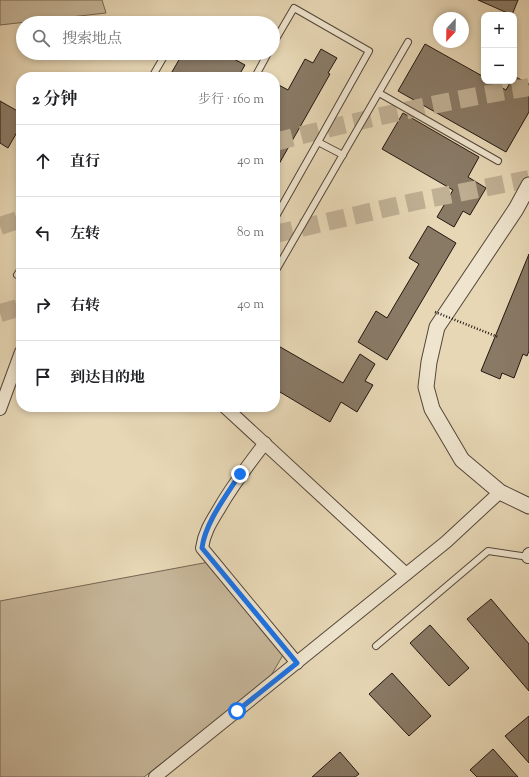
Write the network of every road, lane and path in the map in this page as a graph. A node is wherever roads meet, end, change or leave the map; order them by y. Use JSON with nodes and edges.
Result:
{"nodes":[{"id":1,"x":280,"y":32,"type":"edge"},
{"id":2,"x":408,"y":42,"type":"dead end"},
{"id":3,"x":162,"y":60,"type":"edge"},
{"id":4,"x":262,"y":60,"type":"edge"},
{"id":5,"x":155,"y":72,"type":"edge"},
{"id":6,"x":257,"y":72,"type":"edge"},
{"id":7,"x":379,"y":93,"type":"junction"},
{"id":8,"x":318,"y":142,"type":"junction"},
{"id":9,"x":343,"y":155,"type":"junction"},
{"id":10,"x":498,"y":161,"type":"dead end"},
{"id":11,"x":529,"y":185,"type":"edge"},
{"id":12,"x":280,"y":209,"type":"edge"},
{"id":13,"x":280,"y":263,"type":"edge"},
{"id":14,"x":436,"y":312,"type":"dead end"},
{"id":15,"x":498,"y":337,"type":"dead end"},
{"id":16,"x":16,"y":366,"type":"edge"},
{"id":17,"x":0,"y":409,"type":"edge"},
{"id":18,"x":230,"y":412,"type":"edge"},
{"id":19,"x":264,"y":443,"type":"junction"},
{"id":20,"x":500,"y":492,"type":"junction"},
{"id":21,"x":529,"y":506,"type":"edge"},
{"id":22,"x":529,"y":556,"type":"edge"},
{"id":23,"x":406,"y":574,"type":"junction"},
{"id":24,"x":376,"y":646,"type":"dead end"},
{"id":25,"x":297,"y":663,"type":"junction"},
{"id":26,"x":155,"y":777,"type":"edge"}],
"edges":[{"from":1,"to":8,"type":"lane"},
{"from":2,"to":7,"type":"lane"},
{"from":3,"to":5,"type":"lane"},
{"from":4,"to":6,"type":"lane"},
{"from":7,"to":9,"type":"lane"},
{"from":7,"to":10,"type":"lane"},
{"from":8,"to":9,"type":"lane"},
{"from":8,"to":12,"type":"lane"},
{"from":9,"to":13,"type":"lane"},
{"from":11,"to":20,"type":"street"},
{"from":14,"to":15,"type":"path","bridge":true},
{"from":16,"to":17,"type":"street"},
{"from":18,"to":19,"type":"street"},
{"from":19,"to":23,"type":"street"},
{"from":19,"to":25,"type":"street"},
{"from":20,"to":21,"type":"street"},
{"from":20,"to":23,"type":"street"},
{"from":22,"to":24,"type":"lane"},
{"from":23,"to":25,"type":"street"},
{"from":25,"to":26,"type":"street"}]}
